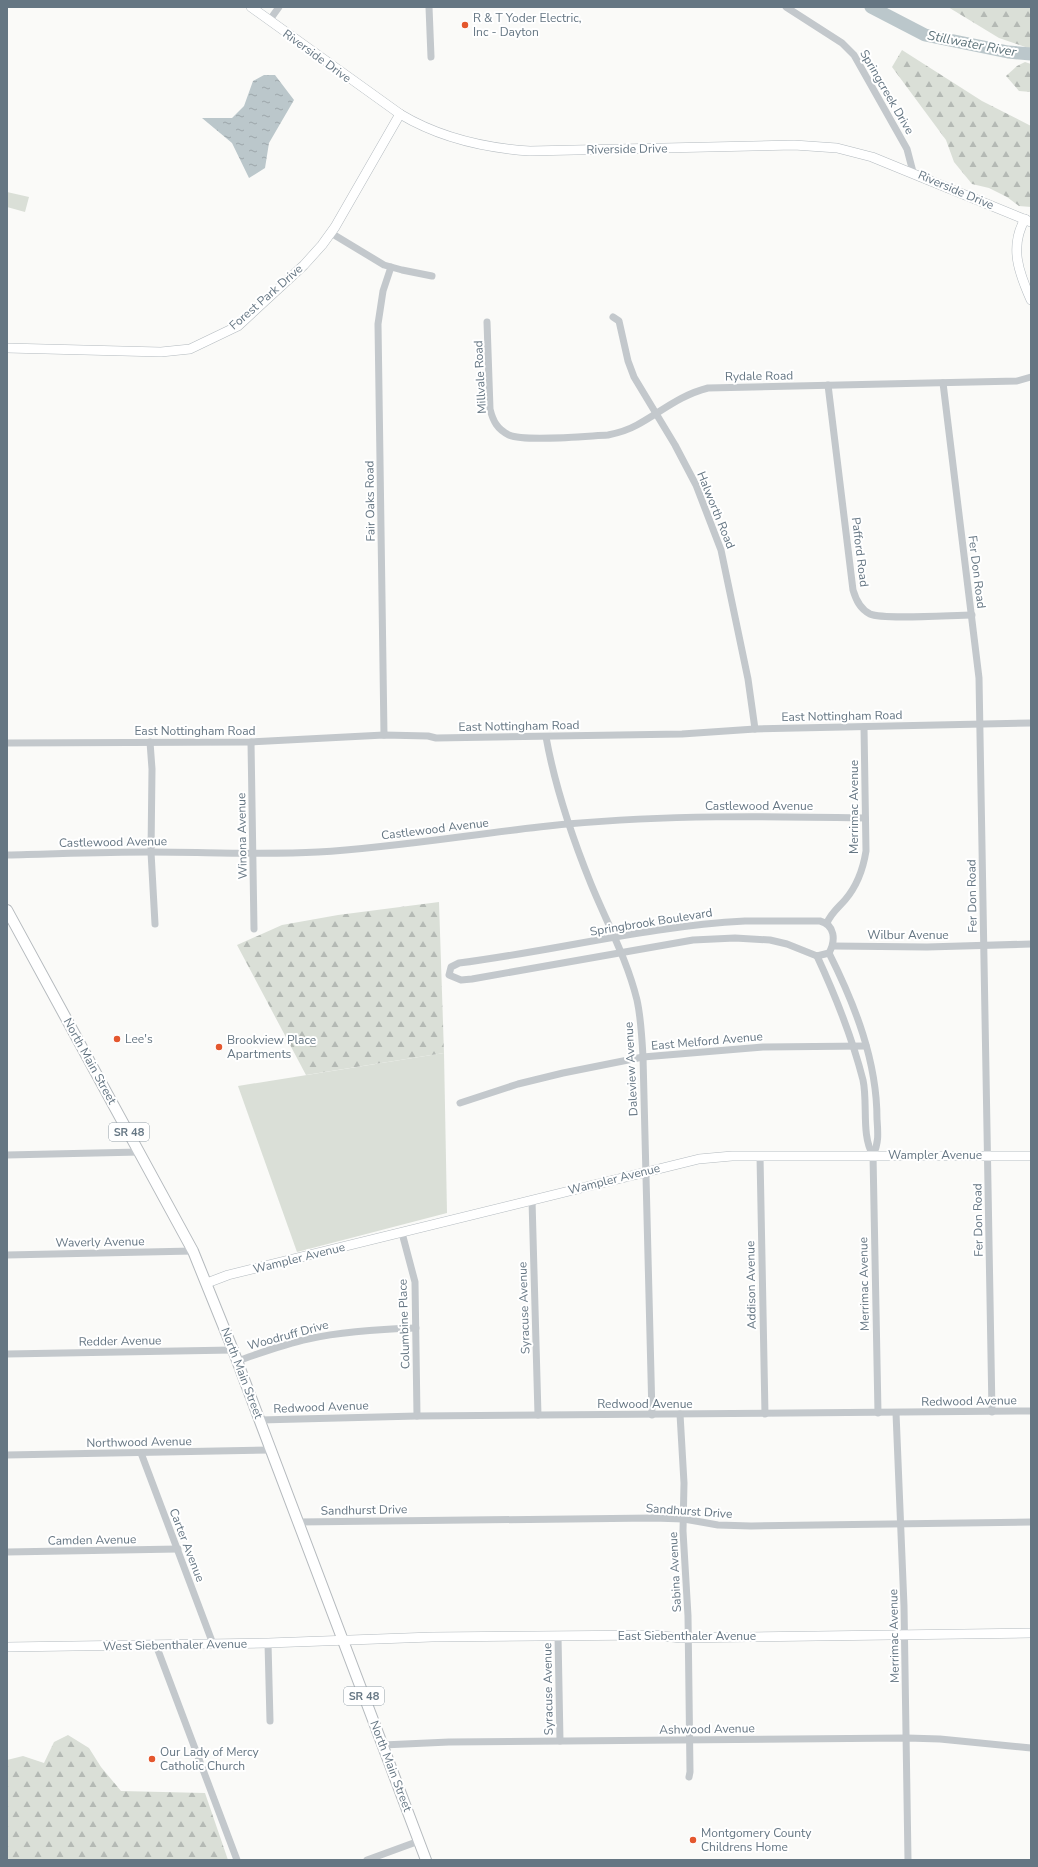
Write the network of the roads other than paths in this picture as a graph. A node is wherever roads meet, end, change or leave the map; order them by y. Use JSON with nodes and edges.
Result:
{"nodes":[{"id":1,"x":251,"y":7,"type":"edge"},
{"id":2,"x":279,"y":7,"type":"edge"},
{"id":3,"x":430,"y":7,"type":"edge"},
{"id":4,"x":786,"y":7,"type":"edge"},
{"id":5,"x":269,"y":21,"type":"junction"},
{"id":6,"x":432,"y":57,"type":"dead end"},
{"id":7,"x":400,"y":114,"type":"junction"},
{"id":8,"x":913,"y":172,"type":"junction"},
{"id":9,"x":1028,"y":220,"type":"edge"},
{"id":10,"x":331,"y":233,"type":"junction"},
{"id":11,"x":391,"y":267,"type":"junction"},
{"id":12,"x":432,"y":276,"type":"dead end"},
{"id":13,"x":1031,"y":300,"type":"edge"},
{"id":14,"x":613,"y":317,"type":"dead end"},
{"id":15,"x":488,"y":322,"type":"dead end"},
{"id":16,"x":7,"y":348,"type":"edge"},
{"id":17,"x":1031,"y":377,"type":"edge"},
{"id":18,"x":943,"y":383,"type":"junction"},
{"id":19,"x":828,"y":385,"type":"junction"},
{"id":20,"x":656,"y":413,"type":"junction"},
{"id":21,"x":500,"y":429,"type":"joint"},
{"id":22,"x":972,"y":615,"type":"junction"},
{"id":23,"x":1031,"y":723,"type":"edge"},
{"id":24,"x":980,"y":724,"type":"junction"},
{"id":25,"x":864,"y":727,"type":"junction"},
{"id":26,"x":755,"y":728,"type":"junction"},
{"id":27,"x":384,"y":735,"type":"junction"},
{"id":28,"x":546,"y":737,"type":"junction"},
{"id":29,"x":150,"y":742,"type":"junction"},
{"id":30,"x":251,"y":742,"type":"junction"},
{"id":31,"x":7,"y":743,"type":"edge"},
{"id":32,"x":866,"y":818,"type":"junction"},
{"id":33,"x":569,"y":824,"type":"junction"},
{"id":34,"x":152,"y":852,"type":"junction"},
{"id":35,"x":253,"y":854,"type":"junction"},
{"id":36,"x":7,"y":855,"type":"edge"},
{"id":37,"x":7,"y":910,"type":"edge"},
{"id":38,"x":827,"y":923,"type":"junction"},
{"id":39,"x":155,"y":924,"type":"dead end"},
{"id":40,"x":254,"y":929,"type":"dead end"},
{"id":41,"x":614,"y":936,"type":"junction"},
{"id":42,"x":1031,"y":944,"type":"edge"},
{"id":43,"x":984,"y":945,"type":"junction"},
{"id":44,"x":831,"y":949,"type":"junction"},
{"id":45,"x":621,"y":952,"type":"junction"},
{"id":46,"x":817,"y":956,"type":"junction"},
{"id":47,"x":866,"y":1046,"type":"junction"},
{"id":48,"x":854,"y":1047,"type":"junction"},
{"id":49,"x":643,"y":1057,"type":"junction"},
{"id":50,"x":460,"y":1103,"type":"dead end"},
{"id":51,"x":140,"y":1152,"type":"junction"},
{"id":52,"x":7,"y":1155,"type":"edge"},
{"id":53,"x":873,"y":1155,"type":"junction"},
{"id":54,"x":760,"y":1156,"type":"junction"},
{"id":55,"x":988,"y":1156,"type":"junction"},
{"id":56,"x":1031,"y":1156,"type":"edge"},
{"id":57,"x":646,"y":1172,"type":"junction"},
{"id":58,"x":532,"y":1200,"type":"junction"},
{"id":59,"x":402,"y":1233,"type":"junction"},
{"id":60,"x":193,"y":1251,"type":"junction"},
{"id":61,"x":7,"y":1255,"type":"edge"},
{"id":62,"x":208,"y":1283,"type":"junction"},
{"id":63,"x":416,"y":1328,"type":"junction"},
{"id":64,"x":233,"y":1350,"type":"junction"},
{"id":65,"x":7,"y":1354,"type":"edge"},
{"id":66,"x":237,"y":1361,"type":"junction"},
{"id":67,"x":1031,"y":1411,"type":"edge"},
{"id":68,"x":878,"y":1412,"type":"junction"},
{"id":69,"x":896,"y":1412,"type":"junction"},
{"id":70,"x":992,"y":1412,"type":"junction"},
{"id":71,"x":680,"y":1414,"type":"junction"},
{"id":72,"x":765,"y":1414,"type":"junction"},
{"id":73,"x":652,"y":1415,"type":"junction"},
{"id":74,"x":417,"y":1416,"type":"junction"},
{"id":75,"x":538,"y":1416,"type":"junction"},
{"id":76,"x":260,"y":1420,"type":"junction"},
{"id":77,"x":271,"y":1450,"type":"junction"},
{"id":78,"x":141,"y":1453,"type":"junction"},
{"id":79,"x":7,"y":1455,"type":"edge"},
{"id":80,"x":684,"y":1519,"type":"junction"},
{"id":81,"x":298,"y":1522,"type":"junction"},
{"id":82,"x":1031,"y":1522,"type":"edge"},
{"id":83,"x":900,"y":1523,"type":"junction"},
{"id":84,"x":178,"y":1549,"type":"junction"},
{"id":85,"x":7,"y":1552,"type":"edge"},
{"id":86,"x":1031,"y":1633,"type":"edge"},
{"id":87,"x":905,"y":1635,"type":"junction"},
{"id":88,"x":558,"y":1636,"type":"junction"},
{"id":89,"x":688,"y":1638,"type":"junction"},
{"id":90,"x":343,"y":1640,"type":"junction"},
{"id":91,"x":268,"y":1643,"type":"junction"},
{"id":92,"x":213,"y":1644,"type":"junction"},
{"id":93,"x":156,"y":1645,"type":"junction"},
{"id":94,"x":7,"y":1647,"type":"edge"},
{"id":95,"x":270,"y":1721,"type":"dead end"},
{"id":96,"x":907,"y":1738,"type":"junction"},
{"id":97,"x":690,"y":1740,"type":"junction"},
{"id":98,"x":560,"y":1742,"type":"junction"},
{"id":99,"x":383,"y":1745,"type":"junction"},
{"id":100,"x":1031,"y":1748,"type":"edge"},
{"id":101,"x":689,"y":1777,"type":"dead end"},
{"id":102,"x":419,"y":1841,"type":"junction"},
{"id":103,"x":237,"y":1860,"type":"edge"},
{"id":104,"x":367,"y":1860,"type":"edge"},
{"id":105,"x":426,"y":1860,"type":"edge"},
{"id":106,"x":908,"y":1860,"type":"edge"}],
"edges":[{"from":1,"to":5,"type":"main road","name":"Riverside Drive"},
{"from":2,"to":5,"type":"street"},
{"from":3,"to":6,"type":"street"},
{"from":4,"to":8,"type":"street","name":"Springcreek Drive"},
{"from":5,"to":7,"type":"main road","name":"Riverside Drive"},
{"from":7,"to":8,"type":"main road","name":"Riverside Drive"},
{"from":7,"to":10,"type":"main road","name":"Forest Park Drive"},
{"from":8,"to":9,"type":"main road","name":"Riverside Drive"},
{"from":9,"to":13,"type":"main road"},
{"from":10,"to":11,"type":"street"},
{"from":10,"to":16,"type":"main road","name":"Forest Park Drive"},
{"from":11,"to":12,"type":"street"},
{"from":11,"to":27,"type":"street","name":"Fair Oaks Road"},
{"from":14,"to":20,"type":"street","name":"Halworth Road"},
{"from":15,"to":21,"type":"street","name":"Millvale Road"},
{"from":17,"to":18,"type":"street","name":"Rydale Road"},
{"from":18,"to":19,"type":"street","name":"Rydale Road"},
{"from":18,"to":22,"type":"street","name":"Fer Don Road"},
{"from":19,"to":20,"type":"street","name":"Rydale Road"},
{"from":19,"to":22,"type":"street","name":"Pafford Road"},
{"from":20,"to":21,"type":"street","name":"Rydale Road"},
{"from":20,"to":26,"type":"street","name":"Halworth Road"},
{"from":22,"to":24,"type":"street","name":"Fer Don Road"},
{"from":23,"to":24,"type":"street","name":"East Nottingham Road"},
{"from":24,"to":25,"type":"street","name":"East Nottingham Road"},
{"from":24,"to":43,"type":"street","name":"Fer Don Road"},
{"from":25,"to":26,"type":"street","name":"East Nottingham Road"},
{"from":25,"to":32,"type":"street","name":"Merrimac Avenue"},
{"from":26,"to":28,"type":"street","name":"East Nottingham Road"},
{"from":27,"to":28,"type":"street","name":"East Nottingham Road"},
{"from":27,"to":30,"type":"street","name":"East Nottingham Road"},
{"from":28,"to":33,"type":"street","name":"Daleview Avenue"},
{"from":29,"to":30,"type":"street","name":"East Nottingham Road"},
{"from":29,"to":31,"type":"street","name":"East Nottingham Road"},
{"from":29,"to":34,"type":"street"},
{"from":30,"to":35,"type":"street","name":"Winona Avenue"},
{"from":32,"to":33,"type":"street","name":"Castlewood Avenue"},
{"from":32,"to":38,"type":"street","name":"Merrimac Avenue"},
{"from":33,"to":35,"type":"street","name":"Castlewood Avenue"},
{"from":33,"to":41,"type":"street","name":"Daleview Avenue"},
{"from":34,"to":35,"type":"street","name":"Castlewood Avenue"},
{"from":34,"to":36,"type":"street","name":"Castlewood Avenue"},
{"from":34,"to":39,"type":"street"},
{"from":35,"to":40,"type":"street","name":"Winona Avenue"},
{"from":37,"to":51,"type":"main road","name":"North Main Street","number":"SR 48"},
{"from":38,"to":41,"type":"street","name":"Springbrook Boulevard"},
{"from":38,"to":44,"type":"street"},
{"from":41,"to":45,"type":"street","name":"Daleview Avenue"},
{"from":41,"to":45,"type":"street","name":"Springbrook Boulevard"},
{"from":42,"to":43,"type":"street","name":"Wilbur Avenue"},
{"from":43,"to":44,"type":"street","name":"Wilbur Avenue"},
{"from":43,"to":55,"type":"street","name":"Fer Don Road"},
{"from":44,"to":46,"type":"street"},
{"from":44,"to":47,"type":"street","name":"Merrimac Avenue"},
{"from":45,"to":46,"type":"street","name":"Springbrook Boulevard"},
{"from":45,"to":49,"type":"street","name":"Daleview Avenue"},
{"from":46,"to":48,"type":"street","name":"Merrimac Avenue"},
{"from":47,"to":48,"type":"street","name":"East Melford Avenue"},
{"from":47,"to":53,"type":"street","name":"Merrimac Avenue"},
{"from":48,"to":49,"type":"street","name":"East Melford Avenue"},
{"from":48,"to":53,"type":"street","name":"Merrimac Avenue"},
{"from":49,"to":50,"type":"street","name":"East Melford Avenue"},
{"from":49,"to":57,"type":"street","name":"Daleview Avenue"},
{"from":51,"to":52,"type":"street"},
{"from":51,"to":60,"type":"main road","name":"North Main Street","number":"SR 48"},
{"from":53,"to":54,"type":"main road","name":"Wampler Avenue"},
{"from":53,"to":55,"type":"main road","name":"Wampler Avenue"},
{"from":53,"to":68,"type":"street","name":"Merrimac Avenue"},
{"from":54,"to":57,"type":"main road","name":"Wampler Avenue"},
{"from":54,"to":72,"type":"street","name":"Addison Avenue"},
{"from":55,"to":56,"type":"main road","name":"Wampler Avenue"},
{"from":55,"to":70,"type":"street","name":"Fer Don Road"},
{"from":57,"to":58,"type":"main road","name":"Wampler Avenue"},
{"from":57,"to":73,"type":"street","name":"Daleview Avenue"},
{"from":58,"to":59,"type":"main road","name":"Wampler Avenue"},
{"from":58,"to":75,"type":"street","name":"Syracuse Avenue"},
{"from":59,"to":62,"type":"main road","name":"Wampler Avenue"},
{"from":59,"to":63,"type":"street","name":"Columbine Place"},
{"from":60,"to":61,"type":"street","name":"Waverly Avenue"},
{"from":60,"to":62,"type":"main road","name":"North Main Street","number":"SR 48"},
{"from":62,"to":64,"type":"main road","name":"North Main Street","number":"SR 48"},
{"from":63,"to":66,"type":"street","name":"Woodruff Drive"},
{"from":63,"to":74,"type":"street","name":"Columbine Place"},
{"from":64,"to":65,"type":"street","name":"Redder Avenue"},
{"from":64,"to":66,"type":"main road","name":"North Main Street","number":"SR 48"},
{"from":66,"to":76,"type":"main road","name":"North Main Street","number":"SR 48"},
{"from":67,"to":70,"type":"street","name":"Redwood Avenue"},
{"from":68,"to":69,"type":"street","name":"Redwood Avenue"},
{"from":68,"to":72,"type":"street","name":"Redwood Avenue"},
{"from":69,"to":70,"type":"street","name":"Redwood Avenue"},
{"from":69,"to":83,"type":"street","name":"Merrimac Avenue"},
{"from":71,"to":72,"type":"street","name":"Redwood Avenue"},
{"from":71,"to":73,"type":"street","name":"Redwood Avenue"},
{"from":71,"to":80,"type":"street","name":"Sabina Avenue"},
{"from":73,"to":75,"type":"street","name":"Redwood Avenue"},
{"from":74,"to":75,"type":"street","name":"Redwood Avenue"},
{"from":74,"to":76,"type":"street","name":"Redwood Avenue"},
{"from":76,"to":77,"type":"main road","name":"North Main Street","number":"SR 48"},
{"from":77,"to":78,"type":"street","name":"Northwood Avenue"},
{"from":77,"to":81,"type":"main road","name":"North Main Street","number":"SR 48"},
{"from":78,"to":79,"type":"street","name":"Northwood Avenue"},
{"from":78,"to":84,"type":"street","name":"Carter Avenue"},
{"from":80,"to":81,"type":"street","name":"Sandhurst Drive"},
{"from":80,"to":83,"type":"street","name":"Sandhurst Drive"},
{"from":80,"to":89,"type":"street","name":"Sabina Avenue"},
{"from":81,"to":90,"type":"main road","name":"North Main Street","number":"SR 48"},
{"from":82,"to":83,"type":"street","name":"Sandhurst Drive"},
{"from":83,"to":87,"type":"street","name":"Merrimac Avenue"},
{"from":84,"to":85,"type":"street","name":"Camden Avenue"},
{"from":84,"to":92,"type":"street","name":"Carter Avenue"},
{"from":86,"to":87,"type":"main road","name":"East Siebenthaler Avenue"},
{"from":87,"to":89,"type":"main road","name":"East Siebenthaler Avenue"},
{"from":87,"to":96,"type":"street","name":"Merrimac Avenue"},
{"from":88,"to":89,"type":"main road","name":"East Siebenthaler Avenue"},
{"from":88,"to":90,"type":"main road","name":"East Siebenthaler Avenue"},
{"from":88,"to":98,"type":"street","name":"Syracuse Avenue"},
{"from":89,"to":97,"type":"street","name":"Sabina Avenue"},
{"from":90,"to":91,"type":"main road","name":"West Siebenthaler Avenue"},
{"from":90,"to":99,"type":"main road","name":"North Main Street","number":"SR 48"},
{"from":91,"to":92,"type":"main road","name":"West Siebenthaler Avenue"},
{"from":91,"to":95,"type":"street"},
{"from":92,"to":93,"type":"main road","name":"West Siebenthaler Avenue"},
{"from":93,"to":94,"type":"main road","name":"West Siebenthaler Avenue"},
{"from":93,"to":103,"type":"street"},
{"from":96,"to":97,"type":"street","name":"Ashwood Avenue"},
{"from":96,"to":100,"type":"street","name":"Ashwood Avenue"},
{"from":96,"to":106,"type":"street","name":"Merrimac Avenue"},
{"from":97,"to":98,"type":"street","name":"Ashwood Avenue"},
{"from":97,"to":101,"type":"street","name":"Sabina Avenue"},
{"from":98,"to":99,"type":"street","name":"Ashwood Avenue"},
{"from":99,"to":102,"type":"main road","name":"North Main Street","number":"SR 48"},
{"from":102,"to":104,"type":"street"},
{"from":102,"to":105,"type":"main road","name":"North Main Street","number":"SR 48"}]}
